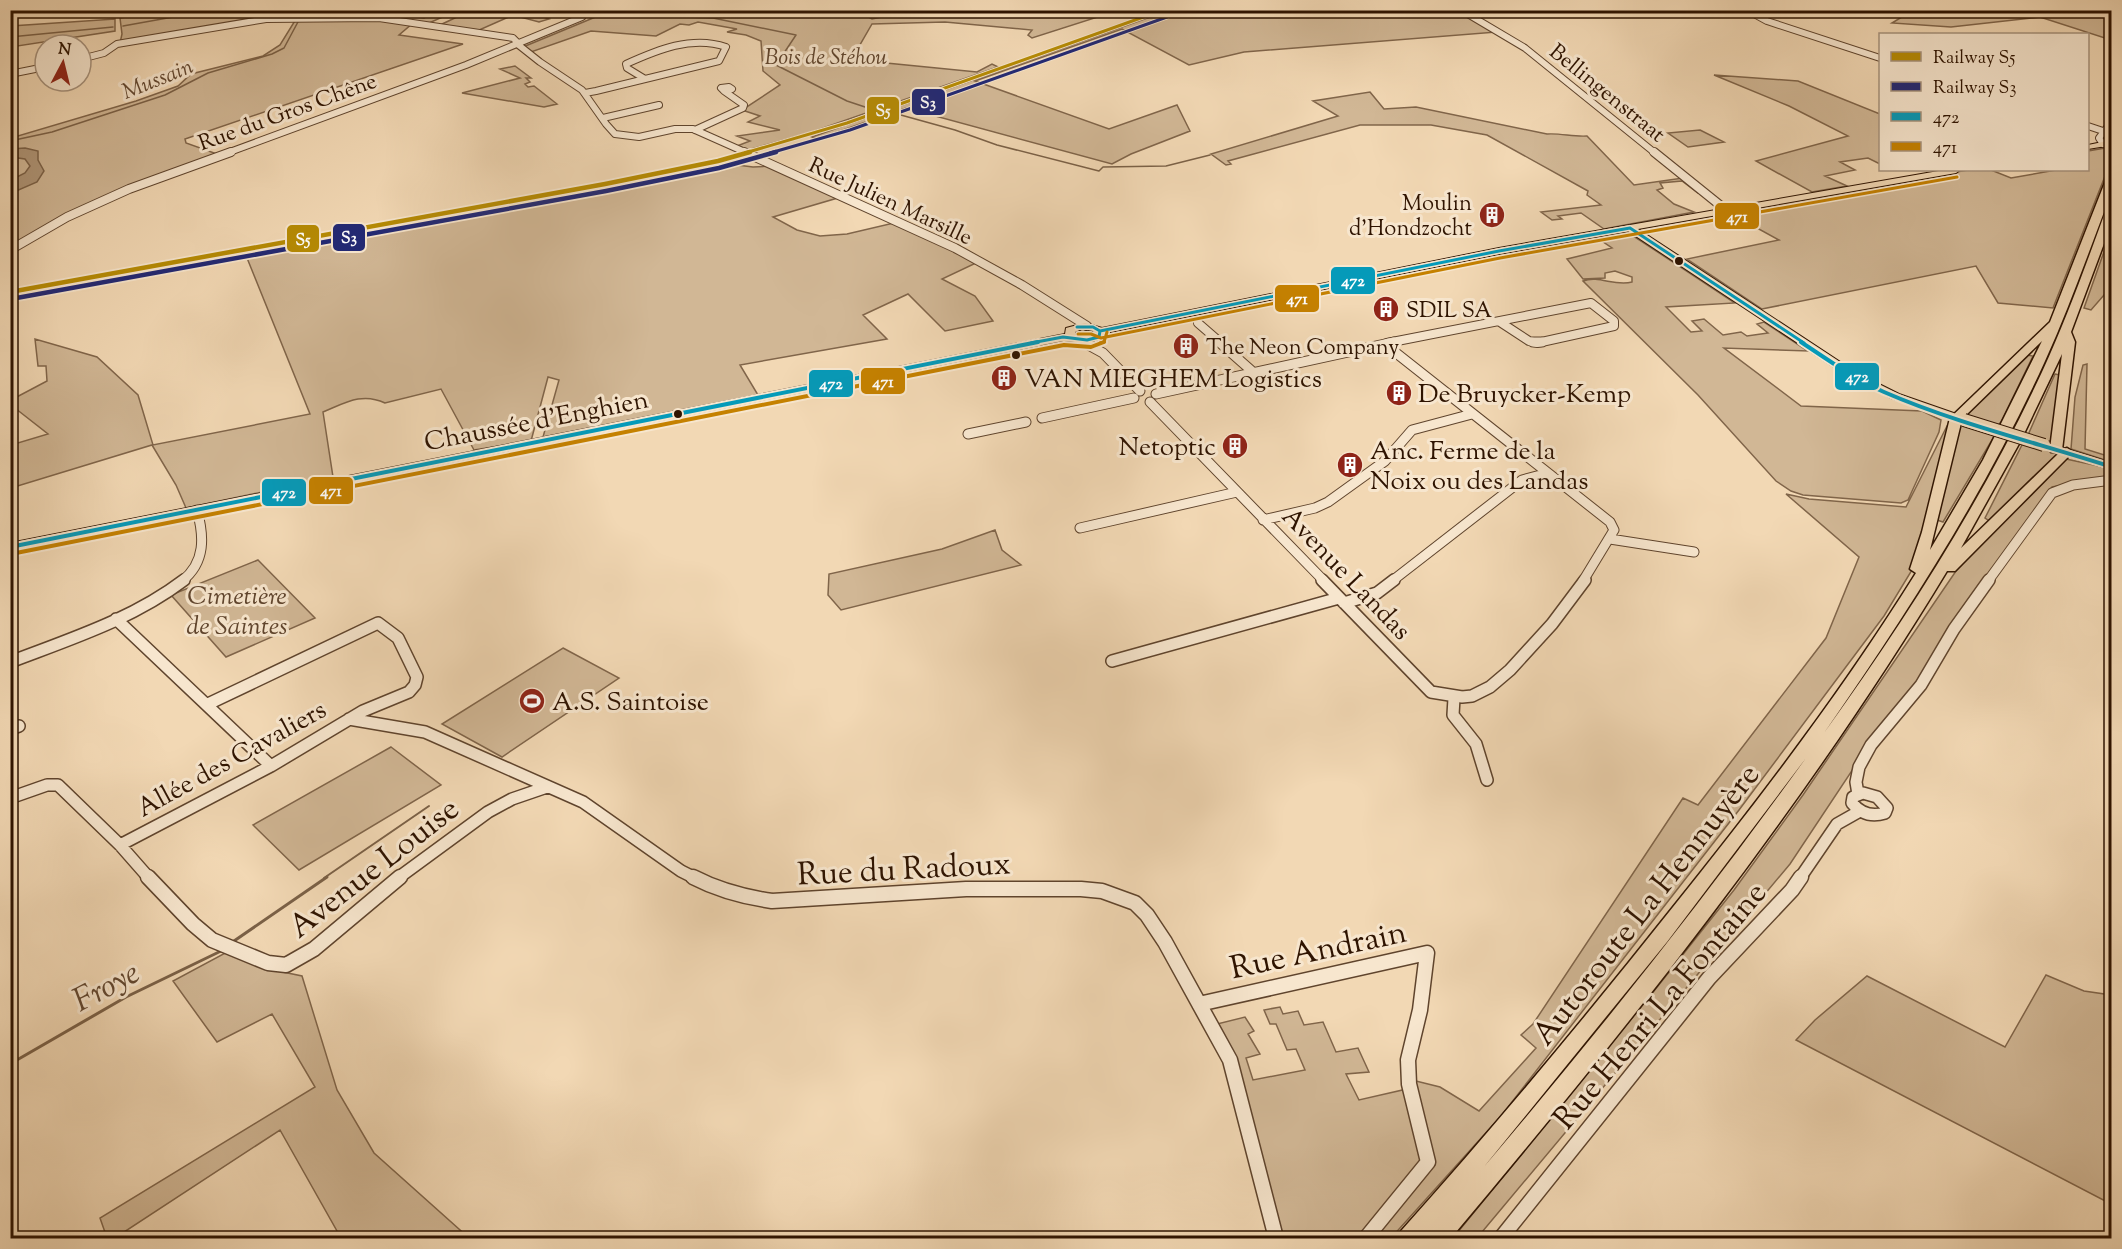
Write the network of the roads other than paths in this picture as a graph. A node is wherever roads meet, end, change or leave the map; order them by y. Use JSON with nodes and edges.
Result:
{"nodes":[{"id":1,"x":365,"y":10,"type":"edge"},
{"id":2,"x":1461,"y":10,"type":"edge"},
{"id":3,"x":1747,"y":10,"type":"edge"},
{"id":4,"x":582,"y":17,"type":"dead end"},
{"id":5,"x":368,"y":18,"type":"junction"},
{"id":6,"x":516,"y":42,"type":"junction"},
{"id":7,"x":93,"y":56,"type":"edge"},
{"id":8,"x":1879,"y":57,"type":"edge"},
{"id":9,"x":33,"y":69,"type":"edge"},
{"id":10,"x":10,"y":74,"type":"edge"},
{"id":11,"x":645,"y":79,"type":"junction"},
{"id":12,"x":724,"y":91,"type":"dead end"},
{"id":13,"x":585,"y":93,"type":"junction"},
{"id":14,"x":659,"y":105,"type":"dead end"},
{"id":15,"x":603,"y":118,"type":"junction"},
{"id":16,"x":2112,"y":121,"type":"edge"},
{"id":17,"x":2089,"y":126,"type":"edge"},
{"id":18,"x":695,"y":130,"type":"junction"},
{"id":19,"x":2103,"y":131,"type":"junction"},
{"id":20,"x":2107,"y":143,"type":"edge"},
{"id":21,"x":2089,"y":147,"type":"edge"},
{"id":22,"x":1950,"y":171,"type":"edge"},
{"id":23,"x":2112,"y":177,"type":"edge"},
{"id":24,"x":2112,"y":207,"type":"edge"},
{"id":25,"x":1726,"y":210,"type":"junction"},
{"id":26,"x":1630,"y":228,"type":"junction"},
{"id":27,"x":10,"y":250,"type":"edge"},
{"id":28,"x":1068,"y":316,"type":"junction"},
{"id":29,"x":1500,"y":321,"type":"junction"},
{"id":30,"x":1198,"y":323,"type":"dead end"},
{"id":31,"x":1088,"y":326,"type":"junction"},
{"id":32,"x":2061,"y":327,"type":"junction"},
{"id":33,"x":1074,"y":335,"type":"junction"},
{"id":34,"x":1098,"y":335,"type":"junction"},
{"id":35,"x":1386,"y":345,"type":"junction"},
{"id":36,"x":1103,"y":353,"type":"junction"},
{"id":37,"x":1253,"y":372,"type":"junction"},
{"id":38,"x":1137,"y":395,"type":"junction"},
{"id":39,"x":1153,"y":398,"type":"junction"},
{"id":40,"x":1472,"y":414,"type":"junction"},
{"id":41,"x":1042,"y":418,"type":"dead end"},
{"id":42,"x":1960,"y":419,"type":"junction"},
{"id":43,"x":1026,"y":422,"type":"dead end"},
{"id":44,"x":968,"y":434,"type":"dead end"},
{"id":45,"x":2056,"y":449,"type":"junction"},
{"id":46,"x":2112,"y":466,"type":"edge"},
{"id":47,"x":1548,"y":473,"type":"junction"},
{"id":48,"x":2112,"y":480,"type":"edge"},
{"id":49,"x":1237,"y":492,"type":"junction"},
{"id":50,"x":197,"y":510,"type":"junction"},
{"id":51,"x":1263,"y":520,"type":"junction"},
{"id":52,"x":1080,"y":528,"type":"dead end"},
{"id":53,"x":1610,"y":539,"type":"junction"},
{"id":54,"x":10,"y":547,"type":"edge"},
{"id":55,"x":1694,"y":552,"type":"dead end"},
{"id":56,"x":1912,"y":600,"type":"junction"},
{"id":57,"x":1342,"y":601,"type":"junction"},
{"id":58,"x":116,"y":619,"type":"junction"},
{"id":59,"x":1112,"y":661,"type":"dead end"},
{"id":60,"x":10,"y":662,"type":"edge"},
{"id":61,"x":1454,"y":698,"type":"junction"},
{"id":62,"x":208,"y":704,"type":"junction"},
{"id":63,"x":349,"y":718,"type":"junction"},
{"id":64,"x":271,"y":766,"type":"junction"},
{"id":65,"x":1487,"y":780,"type":"dead end"},
{"id":66,"x":547,"y":787,"type":"junction"},
{"id":67,"x":1858,"y":794,"type":"junction"},
{"id":68,"x":10,"y":798,"type":"edge"},
{"id":69,"x":1860,"y":811,"type":"junction"},
{"id":70,"x":120,"y":845,"type":"junction"},
{"id":71,"x":1199,"y":1004,"type":"junction"},
{"id":72,"x":1275,"y":1239,"type":"edge"},
{"id":73,"x":1366,"y":1239,"type":"edge"},
{"id":74,"x":1409,"y":1239,"type":"edge"},
{"id":75,"x":1437,"y":1239,"type":"edge"},
{"id":76,"x":1501,"y":1239,"type":"edge"}],
"edges":[{"from":1,"to":5,"type":"street"},
{"from":2,"to":25,"type":"street","name":"Bellingenstraat"},
{"from":3,"to":8,"type":"street"},
{"from":4,"to":6,"type":"street","name":"Rue du Gros Chêne"},
{"from":5,"to":6,"type":"street"},
{"from":5,"to":7,"type":"street"},
{"from":6,"to":13,"type":"street","name":"Rue Julien Marsille"},
{"from":6,"to":27,"type":"street","name":"Rue du Gros Chêne"},
{"from":9,"to":10,"type":"street"},
{"from":11,"to":11,"type":"street"},
{"from":11,"to":13,"type":"street"},
{"from":12,"to":18,"type":"street"},
{"from":13,"to":15,"type":"street","name":"Rue Julien Marsille"},
{"from":14,"to":15,"type":"street"},
{"from":15,"to":18,"type":"street","name":"Rue Julien Marsille"},
{"from":16,"to":19,"type":"street"},
{"from":17,"to":19,"type":"street"},
{"from":18,"to":28,"type":"street","name":"Rue Julien Marsille"},
{"from":19,"to":20,"type":"street"},
{"from":20,"to":21,"type":"main road"},
{"from":22,"to":25,"type":"main road","name":"Chaussée d'Enghien"},
{"from":23,"to":32,"type":"highway"},
{"from":24,"to":32,"type":"highway"},
{"from":25,"to":26,"type":"main road","name":"Chaussée d'Enghien"},
{"from":26,"to":34,"type":"main road","name":"Chaussée d'Enghien"},
{"from":26,"to":42,"type":"main road"},
{"from":28,"to":31,"type":"street","name":"Rue Julien Marsille"},
{"from":28,"to":33,"type":"street"},
{"from":29,"to":29,"type":"street"},
{"from":29,"to":35,"type":"street"},
{"from":30,"to":37,"type":"street"},
{"from":31,"to":33,"type":"main road","name":"Chaussée d'Enghien"},
{"from":31,"to":34,"type":"main road"},
{"from":32,"to":42,"type":"highway"},
{"from":32,"to":45,"type":"highway"},
{"from":32,"to":56,"type":"highway"},
{"from":33,"to":34,"type":"main road","name":"Chaussée d'Enghien"},
{"from":33,"to":36,"type":"street"},
{"from":33,"to":50,"type":"main road","name":"Chaussée d'Enghien"},
{"from":34,"to":36,"type":"street"},
{"from":35,"to":37,"type":"street"},
{"from":35,"to":40,"type":"street"},
{"from":36,"to":38,"type":"street"},
{"from":37,"to":39,"type":"street"},
{"from":38,"to":39,"type":"street"},
{"from":38,"to":41,"type":"street"},
{"from":39,"to":49,"type":"street","name":"Avenue Landas"},
{"from":40,"to":47,"type":"street"},
{"from":40,"to":51,"type":"street"},
{"from":42,"to":45,"type":"main road","bridge":true},
{"from":42,"to":56,"type":"highway"},
{"from":43,"to":44,"type":"street"},
{"from":45,"to":46,"type":"main road"},
{"from":45,"to":56,"type":"highway"},
{"from":47,"to":53,"type":"street"},
{"from":47,"to":57,"type":"street"},
{"from":48,"to":67,"type":"street"},
{"from":49,"to":51,"type":"street","name":"Avenue Landas"},
{"from":49,"to":52,"type":"street"},
{"from":50,"to":54,"type":"main road","name":"Chaussée d'Enghien"},
{"from":50,"to":58,"type":"street"},
{"from":51,"to":57,"type":"street","name":"Avenue Landas"},
{"from":53,"to":55,"type":"street"},
{"from":53,"to":61,"type":"street"},
{"from":56,"to":74,"type":"highway","name":"Autoroute La Hennuyère"},
{"from":56,"to":75,"type":"highway","name":"Autoroute La Hennuyère"},
{"from":57,"to":59,"type":"street"},
{"from":57,"to":61,"type":"street","name":"Avenue Landas"},
{"from":58,"to":60,"type":"street"},
{"from":58,"to":62,"type":"street"},
{"from":61,"to":65,"type":"street"},
{"from":62,"to":63,"type":"street","name":"Allée des Cavaliers"},
{"from":62,"to":64,"type":"street"},
{"from":63,"to":64,"type":"street","name":"Allée des Cavaliers"},
{"from":63,"to":66,"type":"street","name":"Rue du Radoux"},
{"from":64,"to":70,"type":"street","name":"Allée des Cavaliers"},
{"from":66,"to":70,"type":"street","name":"Avenue Louise"},
{"from":66,"to":71,"type":"street","name":"Rue du Radoux"},
{"from":67,"to":69,"type":"street"},
{"from":67,"to":69,"type":"street","name":"Rue Henri La Fontaine"},
{"from":68,"to":70,"type":"street","name":"Avenue Louise"},
{"from":69,"to":76,"type":"street","name":"Rue Henri La Fontaine"},
{"from":71,"to":72,"type":"street","name":"Rue du Radoux"},
{"from":71,"to":73,"type":"street","name":"Rue Andrain"}]}
